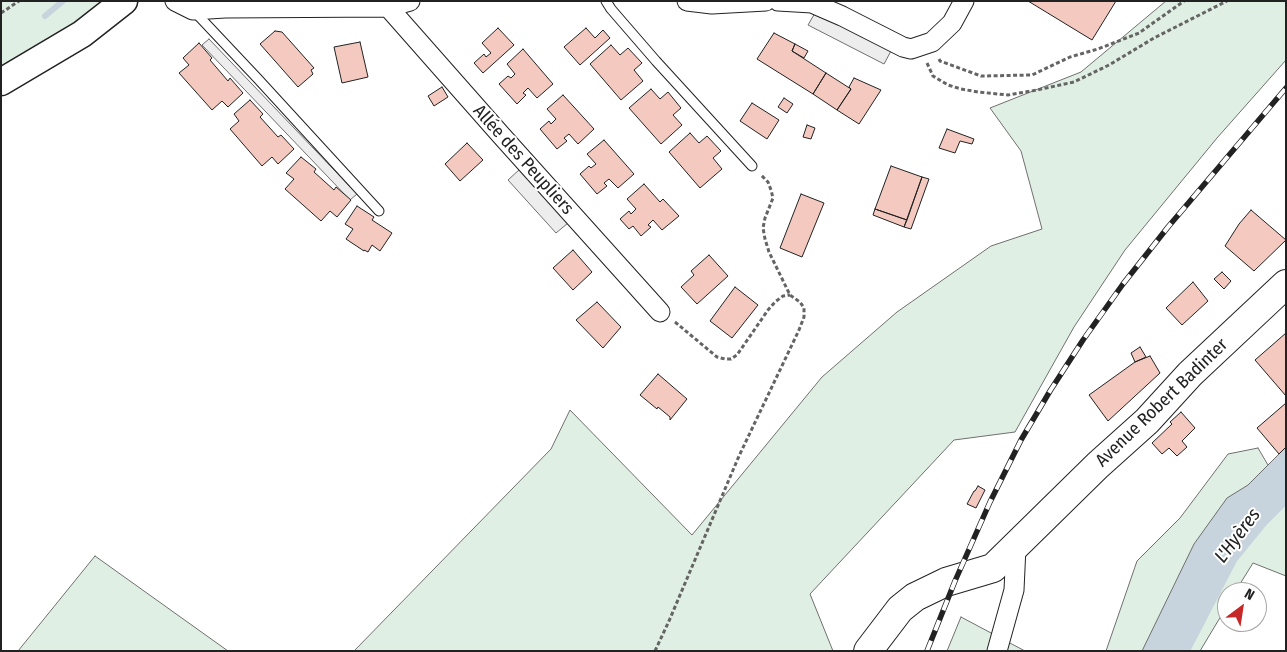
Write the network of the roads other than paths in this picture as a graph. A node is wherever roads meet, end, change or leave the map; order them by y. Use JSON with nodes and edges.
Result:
{"nodes":[{"id":1,"x":124,"y":1,"type":"edge"},
{"id":2,"x":175,"y":1,"type":"edge"},
{"id":3,"x":410,"y":1,"type":"edge"},
{"id":4,"x":606,"y":1,"type":"edge"},
{"id":5,"x":687,"y":1,"type":"edge"},
{"id":6,"x":766,"y":1,"type":"edge"},
{"id":7,"x":778,"y":1,"type":"edge"},
{"id":8,"x":964,"y":1,"type":"edge"},
{"id":9,"x":713,"y":2,"type":"edge"},
{"id":10,"x":388,"y":7,"type":"junction"},
{"id":11,"x":192,"y":10,"type":"junction"},
{"id":12,"x":1,"y":82,"type":"edge"},
{"id":13,"x":752,"y":166,"type":"road end"},
{"id":14,"x":379,"y":211,"type":"dead end"},
{"id":15,"x":1286,"y":284,"type":"edge"},
{"id":16,"x":660,"y":312,"type":"road end"},
{"id":17,"x":1016,"y":547,"type":"junction"},
{"id":18,"x":868,"y":651,"type":"edge"},
{"id":19,"x":997,"y":651,"type":"edge"}],
"edges":[{"from":1,"to":12,"type":"street"},
{"from":2,"to":11,"type":"street"},
{"from":3,"to":10,"type":"street"},
{"from":4,"to":13,"type":"lane"},
{"from":5,"to":9,"type":"street"},
{"from":6,"to":9,"type":"street"},
{"from":7,"to":8,"type":"street"},
{"from":10,"to":11,"type":"street"},
{"from":10,"to":16,"type":"street","name":"Allée des Peupliers"},
{"from":11,"to":14,"type":"lane"},
{"from":15,"to":17,"type":"main road","name":"Avenue Robert Badinter"},
{"from":17,"to":18,"type":"main road"},
{"from":17,"to":19,"type":"street"}]}
